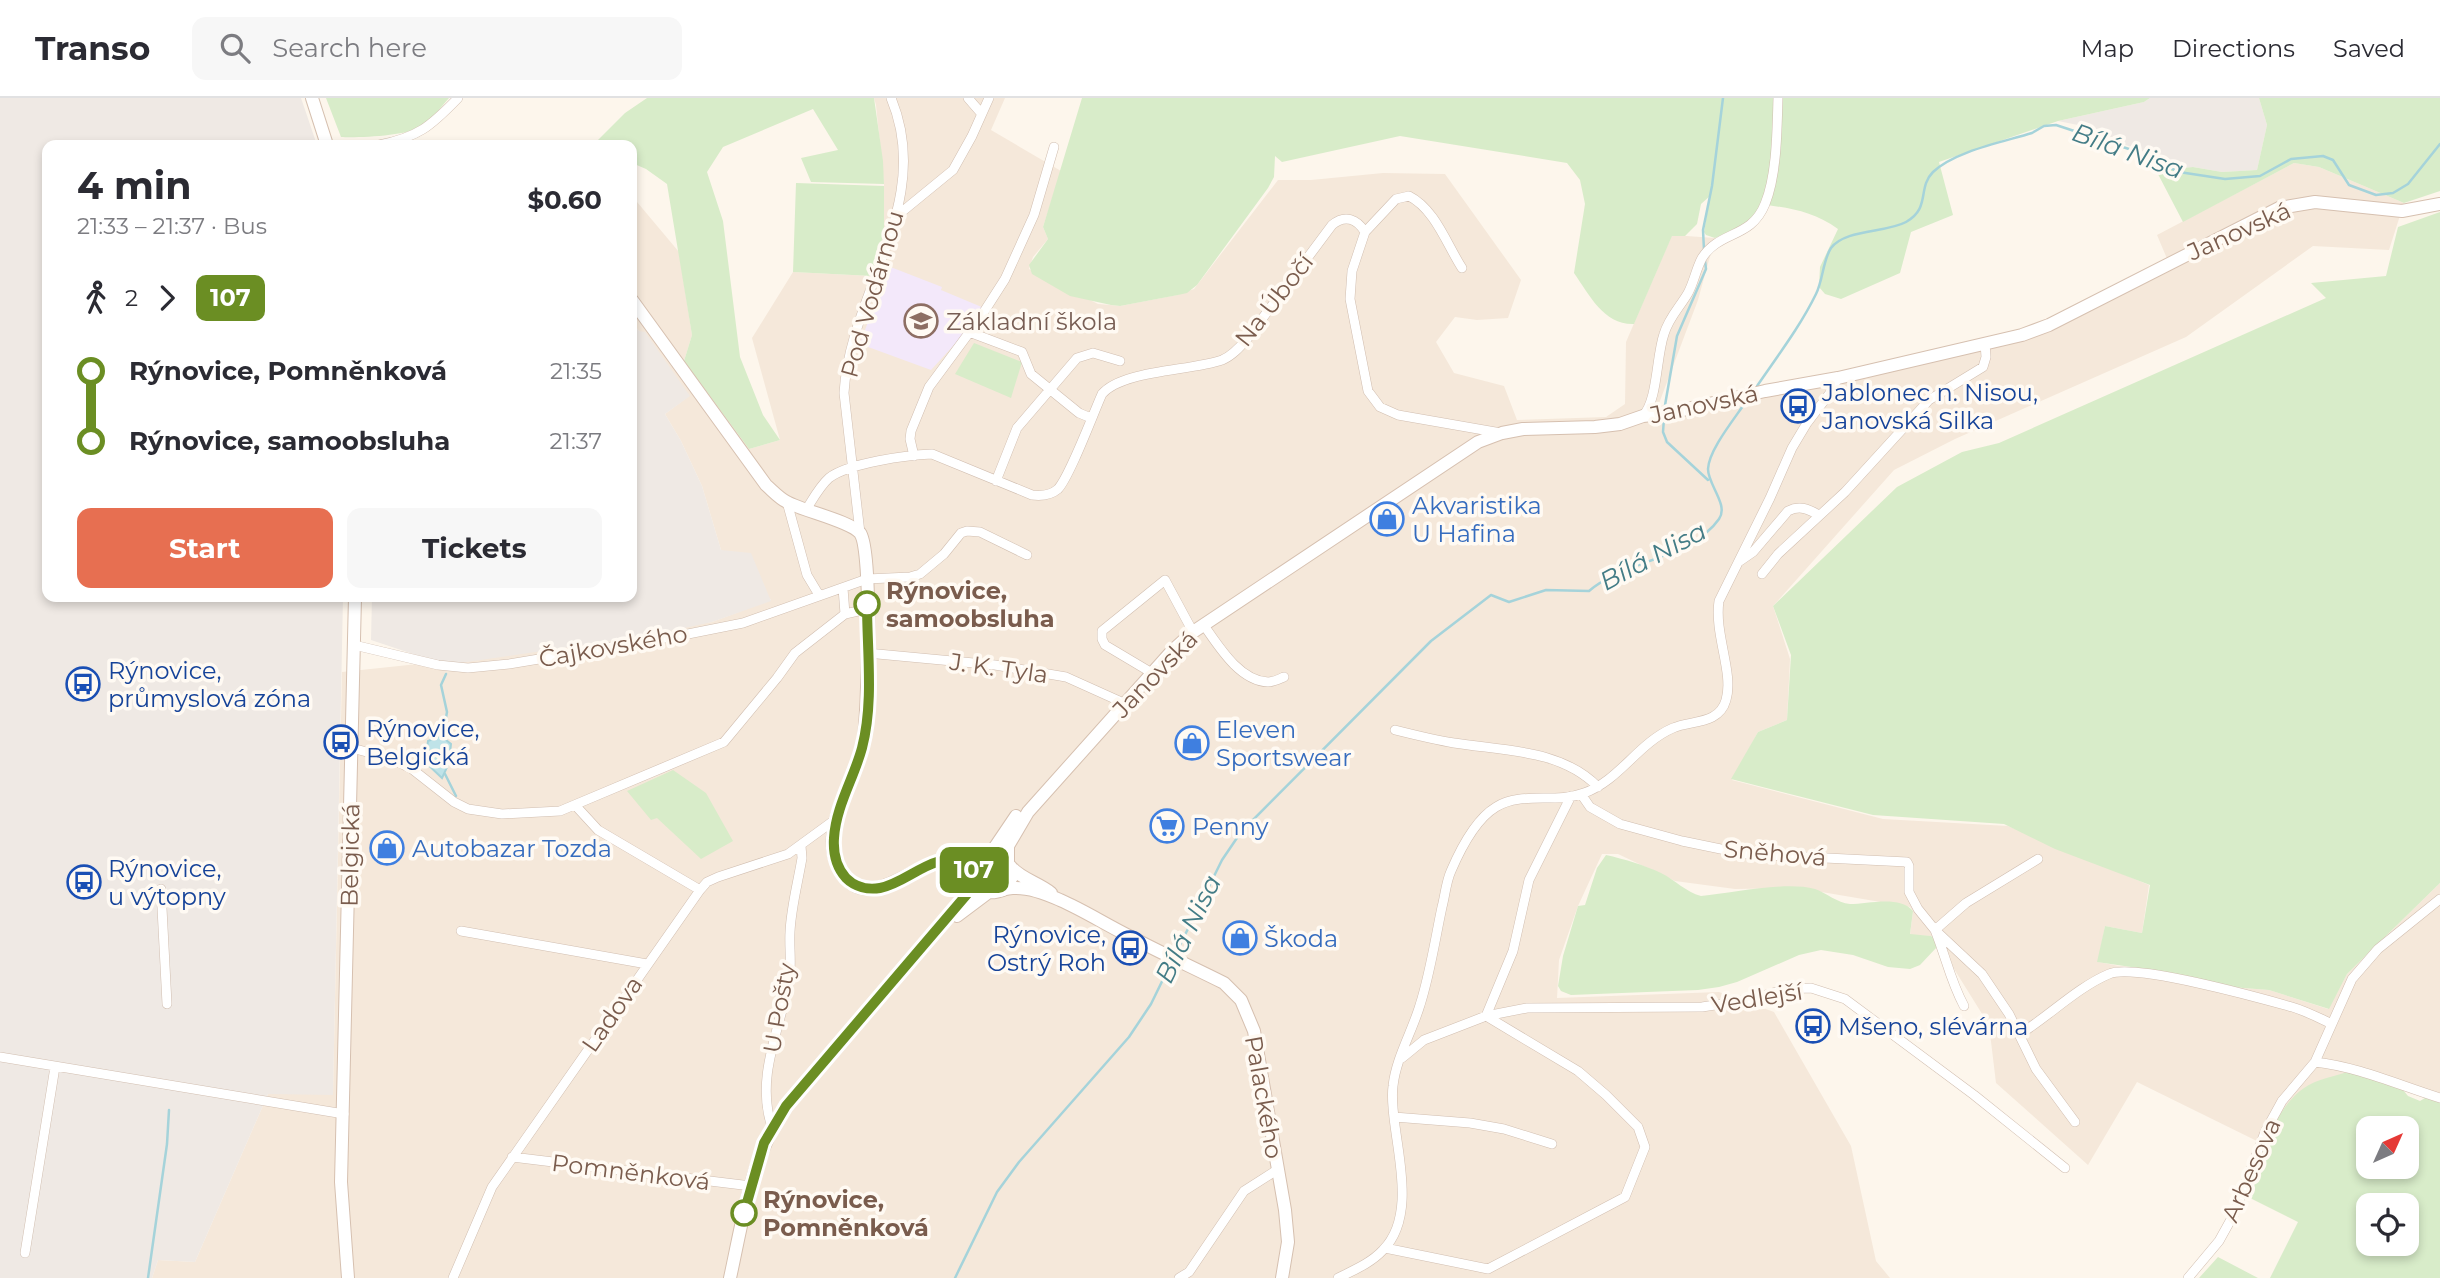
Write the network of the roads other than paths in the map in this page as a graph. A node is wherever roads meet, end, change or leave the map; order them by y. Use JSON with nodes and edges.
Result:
{"nodes":[{"id":1,"x":312,"y":98,"type":"edge"},
{"id":2,"x":458,"y":98,"type":"edge"},
{"id":3,"x":891,"y":98,"type":"edge"},
{"id":4,"x":968,"y":98,"type":"edge"},
{"id":5,"x":989,"y":98,"type":"edge"},
{"id":6,"x":1778,"y":98,"type":"edge"},
{"id":7,"x":981,"y":113,"type":"junction"},
{"id":8,"x":325,"y":140,"type":"edge"},
{"id":9,"x":397,"y":140,"type":"edge"},
{"id":10,"x":1054,"y":147,"type":"dead end"},
{"id":11,"x":2440,"y":204,"type":"edge"},
{"id":12,"x":898,"y":215,"type":"junction"},
{"id":13,"x":1365,"y":232,"type":"junction"},
{"id":14,"x":1462,"y":268,"type":"dead end"},
{"id":15,"x":637,"y":307,"type":"edge"},
{"id":16,"x":968,"y":332,"type":"junction"},
{"id":17,"x":1984,"y":343,"type":"junction"},
{"id":18,"x":1120,"y":361,"type":"dead end"},
{"id":19,"x":1838,"y":378,"type":"junction"},
{"id":20,"x":1050,"y":390,"type":"junction"},
{"id":21,"x":1648,"y":415,"type":"junction"},
{"id":22,"x":1091,"y":418,"type":"junction"},
{"id":23,"x":1502,"y":433,"type":"junction"},
{"id":24,"x":914,"y":456,"type":"junction"},
{"id":25,"x":851,"y":467,"type":"junction"},
{"id":26,"x":996,"y":481,"type":"junction"},
{"id":27,"x":787,"y":502,"type":"junction"},
{"id":28,"x":806,"y":510,"type":"junction"},
{"id":29,"x":1819,"y":515,"type":"junction"},
{"id":30,"x":860,"y":533,"type":"junction"},
{"id":31,"x":1027,"y":555,"type":"dead end"},
{"id":32,"x":1737,"y":562,"type":"junction"},
{"id":33,"x":1762,"y":574,"type":"dead end"},
{"id":34,"x":867,"y":579,"type":"junction"},
{"id":35,"x":843,"y":588,"type":"junction"},
{"id":36,"x":819,"y":595,"type":"junction"},
{"id":37,"x":355,"y":602,"type":"edge"},
{"id":38,"x":867,"y":609,"type":"junction"},
{"id":39,"x":845,"y":614,"type":"junction"},
{"id":40,"x":1198,"y":628,"type":"junction"},
{"id":41,"x":354,"y":645,"type":"junction"},
{"id":42,"x":867,"y":653,"type":"junction"},
{"id":43,"x":1153,"y":673,"type":"junction"},
{"id":44,"x":1284,"y":677,"type":"dead end"},
{"id":45,"x":1126,"y":704,"type":"junction"},
{"id":46,"x":1395,"y":730,"type":"dead end"},
{"id":47,"x":352,"y":748,"type":"junction"},
{"id":48,"x":1056,"y":780,"type":"junction"},
{"id":49,"x":1598,"y":787,"type":"junction"},
{"id":50,"x":1576,"y":795,"type":"junction"},
{"id":51,"x":575,"y":805,"type":"junction"},
{"id":52,"x":837,"y":818,"type":"junction"},
{"id":53,"x":801,"y":846,"type":"junction"},
{"id":54,"x":987,"y":857,"type":"junction"},
{"id":55,"x":2038,"y":859,"type":"dead end"},
{"id":56,"x":1009,"y":865,"type":"junction"},
{"id":57,"x":922,"y":868,"type":"junction"},
{"id":58,"x":975,"y":877,"type":"junction"},
{"id":59,"x":161,"y":889,"type":"dead end"},
{"id":60,"x":700,"y":890,"type":"junction"},
{"id":61,"x":1003,"y":890,"type":"junction"},
{"id":62,"x":989,"y":892,"type":"junction"},
{"id":63,"x":1059,"y":899,"type":"junction"},
{"id":64,"x":2440,"y":899,"type":"edge"},
{"id":65,"x":1935,"y":930,"type":"junction"},
{"id":66,"x":461,"y":931,"type":"dead end"},
{"id":67,"x":918,"y":952,"type":"junction"},
{"id":68,"x":647,"y":964,"type":"junction"},
{"id":69,"x":167,"y":1004,"type":"dead end"},
{"id":70,"x":1964,"y":1006,"type":"dead end"},
{"id":71,"x":1486,"y":1016,"type":"junction"},
{"id":72,"x":2332,"y":1024,"type":"junction"},
{"id":73,"x":2020,"y":1034,"type":"junction"},
{"id":74,"x":0,"y":1058,"type":"edge"},
{"id":75,"x":1401,"y":1059,"type":"junction"},
{"id":76,"x":2315,"y":1062,"type":"junction"},
{"id":77,"x":55,"y":1067,"type":"junction"},
{"id":78,"x":2440,"y":1098,"type":"edge"},
{"id":79,"x":344,"y":1114,"type":"junction"},
{"id":80,"x":1394,"y":1117,"type":"junction"},
{"id":81,"x":2075,"y":1122,"type":"dead end"},
{"id":82,"x":772,"y":1127,"type":"junction"},
{"id":83,"x":1552,"y":1144,"type":"dead end"},
{"id":84,"x":512,"y":1157,"type":"junction"},
{"id":85,"x":2065,"y":1168,"type":"dead end"},
{"id":86,"x":1277,"y":1170,"type":"junction"},
{"id":87,"x":751,"y":1186,"type":"junction"},
{"id":88,"x":1385,"y":1248,"type":"junction"},
{"id":89,"x":25,"y":1253,"type":"dead end"},
{"id":90,"x":348,"y":1278,"type":"edge"},
{"id":91,"x":453,"y":1278,"type":"edge"},
{"id":92,"x":730,"y":1278,"type":"edge"},
{"id":93,"x":1180,"y":1278,"type":"edge"},
{"id":94,"x":1282,"y":1278,"type":"edge"},
{"id":95,"x":1338,"y":1278,"type":"edge"},
{"id":96,"x":2188,"y":1278,"type":"edge"}],
"edges":[{"from":1,"to":8,"type":"street"},
{"from":2,"to":9,"type":"street"},
{"from":3,"to":12,"type":"street","name":"Pod Vodárnou"},
{"from":4,"to":7,"type":"street"},
{"from":5,"to":7,"type":"street"},
{"from":6,"to":21,"type":"street"},
{"from":7,"to":12,"type":"street"},
{"from":10,"to":16,"type":"street"},
{"from":11,"to":17,"type":"street","name":"Janovská"},
{"from":12,"to":25,"type":"street","name":"Pod Vodárnou"},
{"from":13,"to":14,"type":"street"},
{"from":13,"to":22,"type":"street","name":"Na Úbočí"},
{"from":13,"to":23,"type":"street","name":"Na Úbočí"},
{"from":15,"to":27,"type":"street"},
{"from":16,"to":20,"type":"street"},
{"from":16,"to":24,"type":"street"},
{"from":17,"to":19,"type":"street","name":"Janovská"},
{"from":17,"to":29,"type":"street"},
{"from":18,"to":20,"type":"street"},
{"from":19,"to":21,"type":"street","name":"Janovská"},
{"from":19,"to":32,"type":"street"},
{"from":20,"to":22,"type":"street"},
{"from":20,"to":26,"type":"street"},
{"from":21,"to":23,"type":"street","name":"Janovská"},
{"from":22,"to":26,"type":"street","name":"Na Úbočí"},
{"from":23,"to":40,"type":"street","name":"Janovská"},
{"from":24,"to":25,"type":"street","name":"Na Úbočí"},
{"from":24,"to":26,"type":"street","name":"Na Úbočí"},
{"from":25,"to":28,"type":"street"},
{"from":25,"to":30,"type":"street","name":"Pod Vodárnou"},
{"from":27,"to":28,"type":"street"},
{"from":27,"to":36,"type":"street"},
{"from":28,"to":30,"type":"street"},
{"from":29,"to":32,"type":"street"},
{"from":29,"to":33,"type":"street"},
{"from":30,"to":34,"type":"street"},
{"from":31,"to":34,"type":"street","name":"Čajkovského"},
{"from":32,"to":49,"type":"street"},
{"from":34,"to":35,"type":"street","name":"Čajkovského"},
{"from":34,"to":38,"type":"street"},
{"from":35,"to":36,"type":"street","name":"Čajkovského"},
{"from":35,"to":39,"type":"street"},
{"from":36,"to":41,"type":"street","name":"Čajkovského"},
{"from":37,"to":41,"type":"street","name":"Belgická"},
{"from":38,"to":39,"type":"street"},
{"from":38,"to":42,"type":"street"},
{"from":39,"to":51,"type":"street"},
{"from":40,"to":43,"type":"street","name":"Janovská"},
{"from":40,"to":43,"type":"street"},
{"from":40,"to":44,"type":"street"},
{"from":41,"to":47,"type":"street","name":"Belgická"},
{"from":42,"to":45,"type":"street","name":"J. K. Tyla"},
{"from":42,"to":52,"type":"street"},
{"from":43,"to":45,"type":"street","name":"Janovská"},
{"from":45,"to":48,"type":"street","name":"Janovská"},
{"from":46,"to":49,"type":"street"},
{"from":47,"to":51,"type":"street"},
{"from":47,"to":79,"type":"street","name":"Belgická"},
{"from":48,"to":54,"type":"street","name":"Janovská"},
{"from":48,"to":56,"type":"street","name":"Janovská"},
{"from":49,"to":50,"type":"street"},
{"from":50,"to":65,"type":"street","name":"Sněhová"},
{"from":50,"to":71,"type":"street"},
{"from":50,"to":75,"type":"street"},
{"from":51,"to":60,"type":"street"},
{"from":52,"to":53,"type":"street","name":"Ladova"},
{"from":52,"to":57,"type":"street"},
{"from":53,"to":60,"type":"street","name":"Ladova"},
{"from":53,"to":82,"type":"street","name":"U Pošty"},
{"from":54,"to":56,"type":"street"},
{"from":54,"to":57,"type":"street"},
{"from":54,"to":58,"type":"street"},
{"from":55,"to":65,"type":"street"},
{"from":56,"to":61,"type":"street"},
{"from":56,"to":63,"type":"street","name":"Palackého"},
{"from":57,"to":58,"type":"street"},
{"from":58,"to":62,"type":"street"},
{"from":58,"to":67,"type":"street"},
{"from":59,"to":69,"type":"street"},
{"from":60,"to":68,"type":"street","name":"Ladova"},
{"from":61,"to":62,"type":"street"},
{"from":61,"to":63,"type":"street","name":"Palackého"},
{"from":62,"to":67,"type":"street"},
{"from":63,"to":86,"type":"street","name":"Palackého"},
{"from":64,"to":72,"type":"street","name":"Arbesova"},
{"from":65,"to":70,"type":"street","name":"Sněhová"},
{"from":65,"to":73,"type":"street","name":"Sněhová"},
{"from":66,"to":68,"type":"street"},
{"from":67,"to":82,"type":"street"},
{"from":68,"to":84,"type":"street","name":"Ladova"},
{"from":71,"to":75,"type":"street","name":"Vedlejší"},
{"from":71,"to":85,"type":"street","name":"Vedlejší"},
{"from":71,"to":88,"type":"street"},
{"from":72,"to":73,"type":"street"},
{"from":72,"to":76,"type":"street","name":"Arbesova"},
{"from":73,"to":81,"type":"street","name":"Sněhová"},
{"from":74,"to":77,"type":"street"},
{"from":75,"to":80,"type":"street"},
{"from":76,"to":78,"type":"street"},
{"from":76,"to":96,"type":"street","name":"Arbesova"},
{"from":77,"to":79,"type":"street"},
{"from":77,"to":89,"type":"street"},
{"from":79,"to":90,"type":"street","name":"Belgická"},
{"from":80,"to":83,"type":"street"},
{"from":80,"to":88,"type":"street"},
{"from":82,"to":87,"type":"street"},
{"from":84,"to":87,"type":"street","name":"Pomněnková"},
{"from":84,"to":91,"type":"street","name":"Ladova"},
{"from":86,"to":93,"type":"street"},
{"from":86,"to":94,"type":"street","name":"Palackého"},
{"from":87,"to":92,"type":"street"},
{"from":88,"to":95,"type":"street"}]}
